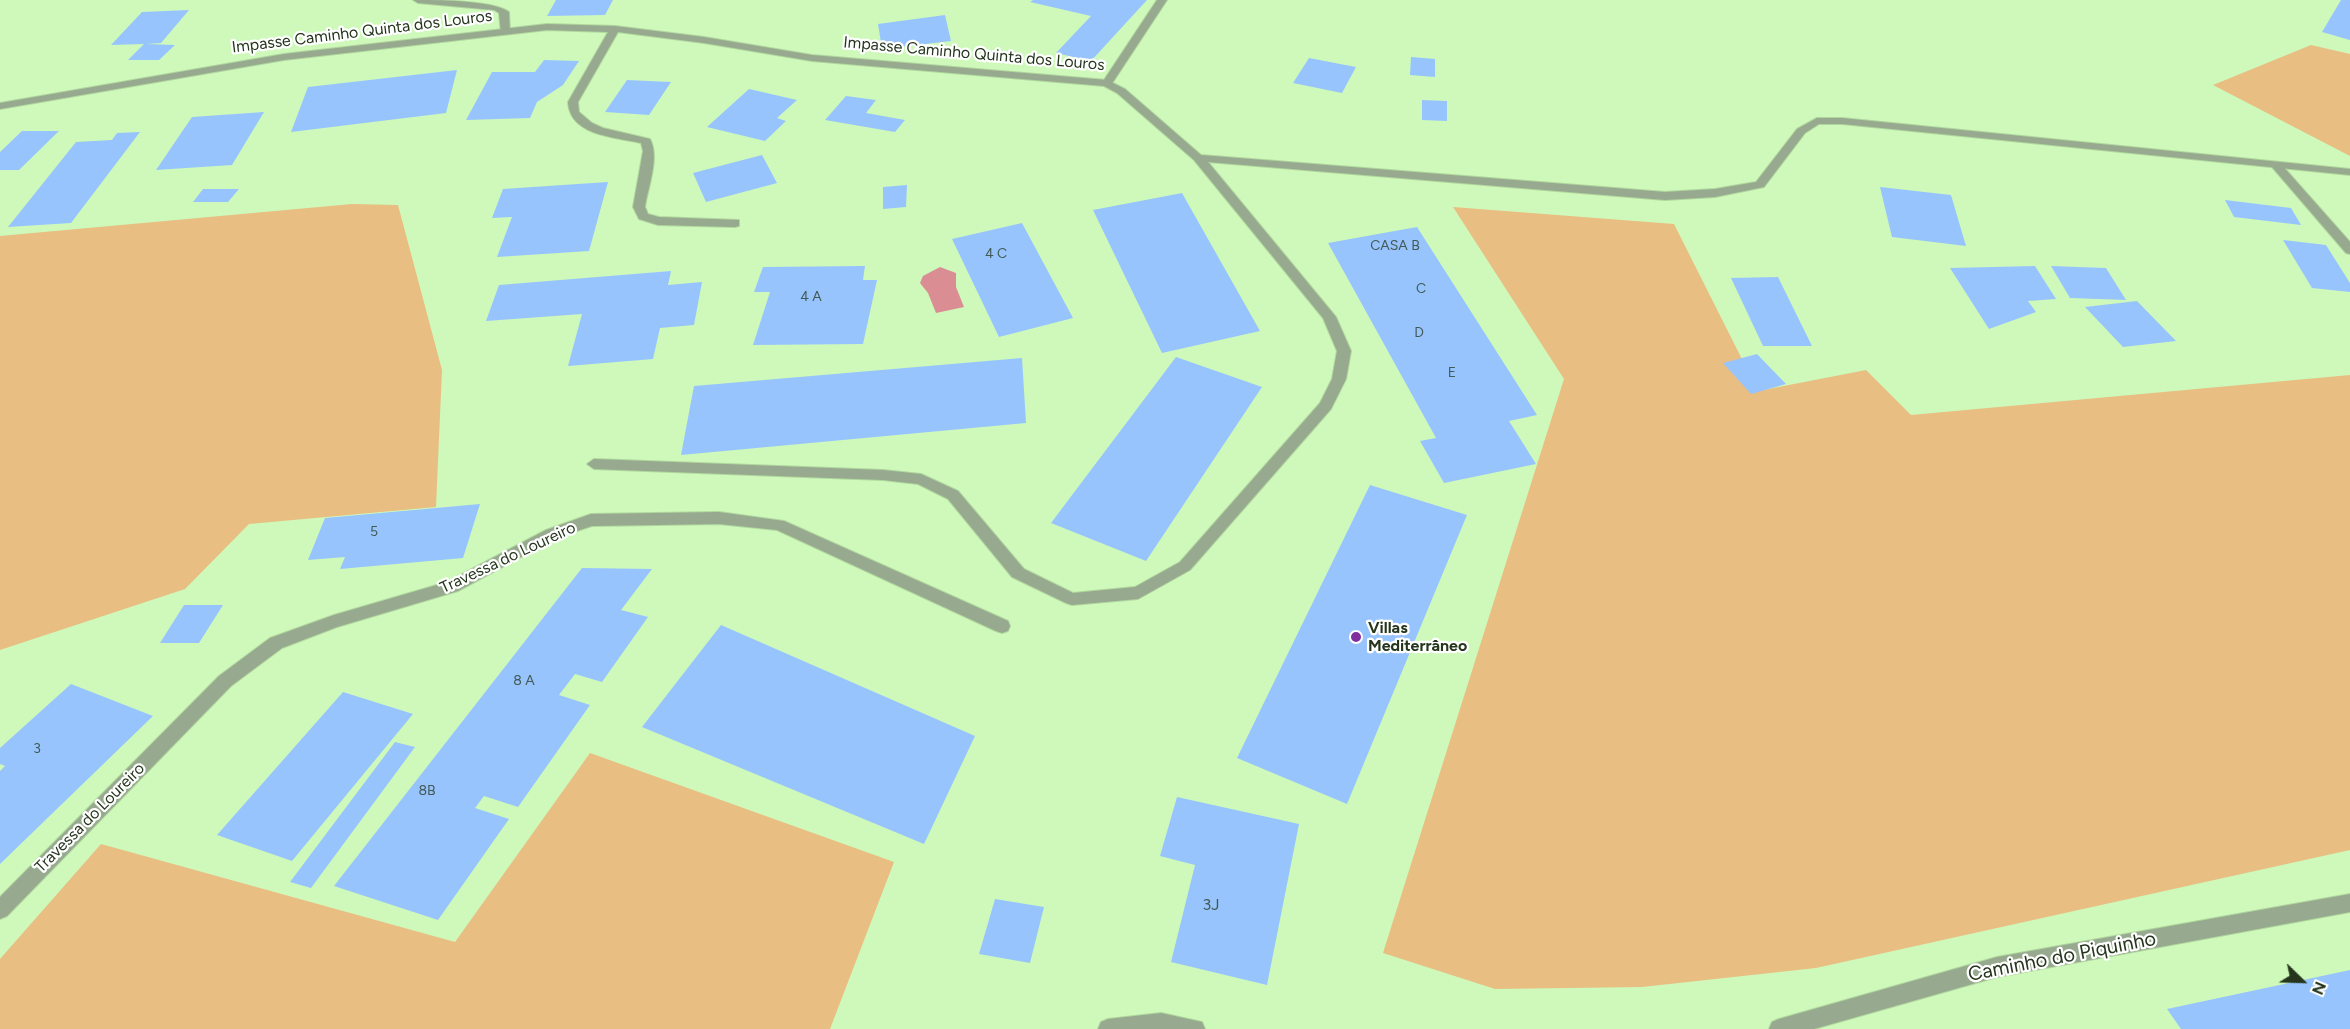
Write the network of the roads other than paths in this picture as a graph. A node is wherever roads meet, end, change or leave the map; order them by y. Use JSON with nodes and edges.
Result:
{"nodes":[{"id":1,"x":418,"y":0,"type":"edge"},
{"id":2,"x":1162,"y":0,"type":"edge"},
{"id":3,"x":615,"y":29,"type":"junction"},
{"id":4,"x":505,"y":32,"type":"junction"},
{"id":5,"x":1107,"y":83,"type":"junction"},
{"id":6,"x":0,"y":106,"type":"edge"},
{"id":7,"x":1198,"y":158,"type":"junction"},
{"id":8,"x":2276,"y":165,"type":"junction"},
{"id":9,"x":2350,"y":172,"type":"edge"},
{"id":10,"x":735,"y":223,"type":"dead end"},
{"id":11,"x":2350,"y":250,"type":"edge"},
{"id":12,"x":594,"y":464,"type":"dead end"},
{"id":13,"x":1002,"y":626,"type":"dead end"},
{"id":14,"x":2350,"y":903,"type":"edge"},
{"id":15,"x":0,"y":910,"type":"edge"},
{"id":16,"x":1108,"y":1029,"type":"edge"},
{"id":17,"x":1195,"y":1029,"type":"edge"},
{"id":18,"x":1779,"y":1029,"type":"edge"}],
"edges":[{"from":1,"to":4,"type":"street"},
{"from":2,"to":5,"type":"street"},
{"from":3,"to":4,"type":"street","name":"Impasse Caminho Quinta dos Louros"},
{"from":3,"to":5,"type":"street","name":"Impasse Caminho Quinta dos Louros"},
{"from":3,"to":10,"type":"street"},
{"from":4,"to":6,"type":"street","name":"Impasse Caminho Quinta dos Louros"},
{"from":5,"to":7,"type":"street","name":"Impasse Caminho Quinta dos Louros"},
{"from":7,"to":8,"type":"street"},
{"from":7,"to":12,"type":"street","name":"Impasse Caminho Quinta dos Louros"},
{"from":8,"to":9,"type":"street"},
{"from":8,"to":11,"type":"street"},
{"from":13,"to":15,"type":"street","name":"Travessa do Loureiro"},
{"from":14,"to":18,"type":"street","name":"Caminho do Piquinho"},
{"from":16,"to":17,"type":"street"}]}
